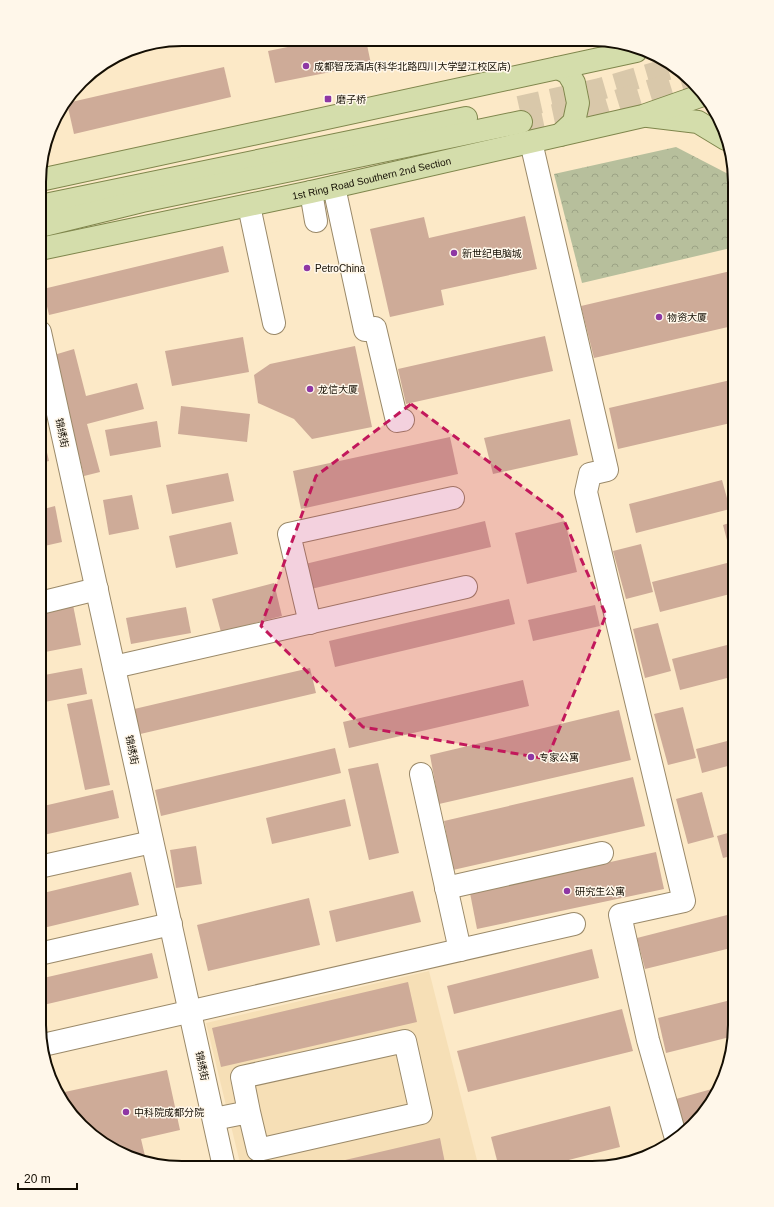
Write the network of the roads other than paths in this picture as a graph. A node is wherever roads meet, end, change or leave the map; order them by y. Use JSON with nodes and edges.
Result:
{"nodes":[{"id":1,"x":631,"y":52,"type":"edge"},
{"id":2,"x":558,"y":68,"type":"junction"},
{"id":3,"x":698,"y":97,"type":"edge"},
{"id":4,"x":643,"y":116,"type":"junction"},
{"id":5,"x":560,"y":135,"type":"junction"},
{"id":6,"x":720,"y":135,"type":"edge"},
{"id":7,"x":531,"y":142,"type":"junction"},
{"id":8,"x":46,"y":179,"type":"edge"},
{"id":9,"x":334,"y":186,"type":"junction"},
{"id":10,"x":311,"y":192,"type":"junction"},
{"id":11,"x":46,"y":205,"type":"edge"},
{"id":12,"x":248,"y":206,"type":"junction"},
{"id":13,"x":316,"y":221,"type":"dead end"},
{"id":14,"x":46,"y":225,"type":"edge"},
{"id":15,"x":46,"y":248,"type":"edge"},
{"id":16,"x":274,"y":323,"type":"dead end"},
{"id":17,"x":46,"y":359,"type":"edge"},
{"id":18,"x":403,"y":420,"type":"dead end"},
{"id":19,"x":453,"y":498,"type":"dead end"},
{"id":20,"x":466,"y":587,"type":"dead end"},
{"id":21,"x":97,"y":589,"type":"junction"},
{"id":22,"x":46,"y":602,"type":"edge"},
{"id":23,"x":310,"y":623,"type":"junction"},
{"id":24,"x":114,"y":667,"type":"junction"},
{"id":25,"x":421,"y":774,"type":"dead end"},
{"id":26,"x":152,"y":842,"type":"junction"},
{"id":27,"x":602,"y":853,"type":"dead end"},
{"id":28,"x":46,"y":865,"type":"edge"},
{"id":29,"x":446,"y":888,"type":"junction"},
{"id":30,"x":171,"y":924,"type":"junction"},
{"id":31,"x":574,"y":924,"type":"dead end"},
{"id":32,"x":460,"y":950,"type":"junction"},
{"id":33,"x":46,"y":952,"type":"edge"},
{"id":34,"x":190,"y":1012,"type":"junction"},
{"id":35,"x":48,"y":1044,"type":"edge"},
{"id":36,"x":249,"y":1112,"type":"junction"},
{"id":37,"x":214,"y":1119,"type":"junction"},
{"id":38,"x":675,"y":1133,"type":"edge"},
{"id":39,"x":223,"y":1161,"type":"edge"}],
"edges":[{"from":1,"to":2,"type":"main road"},
{"from":2,"to":5,"type":"main road"},
{"from":2,"to":8,"type":"main road"},
{"from":3,"to":4,"type":"main road","name":"1st Ring Road Southern 2nd Section"},
{"from":4,"to":5,"type":"main road","name":"1st Ring Road Southern 2nd Section"},
{"from":4,"to":6,"type":"main road"},
{"from":5,"to":7,"type":"main road","name":"1st Ring Road Southern 2nd Section"},
{"from":7,"to":9,"type":"main road","name":"1st Ring Road Southern 2nd Section"},
{"from":7,"to":38,"type":"street"},
{"from":9,"to":10,"type":"main road","name":"1st Ring Road Southern 2nd Section"},
{"from":9,"to":18,"type":"street"},
{"from":10,"to":12,"type":"main road","name":"1st Ring Road Southern 2nd Section"},
{"from":10,"to":13,"type":"street"},
{"from":11,"to":14,"type":"main road"},
{"from":12,"to":15,"type":"main road","name":"1st Ring Road Southern 2nd Section"},
{"from":12,"to":16,"type":"street"},
{"from":17,"to":21,"type":"street","name":"锦绣街"},
{"from":19,"to":23,"type":"street"},
{"from":20,"to":23,"type":"street"},
{"from":21,"to":22,"type":"street"},
{"from":21,"to":24,"type":"street","name":"锦绣街"},
{"from":23,"to":24,"type":"street"},
{"from":24,"to":26,"type":"street","name":"锦绣街"},
{"from":25,"to":29,"type":"street"},
{"from":26,"to":28,"type":"street"},
{"from":26,"to":30,"type":"street","name":"锦绣街"},
{"from":27,"to":29,"type":"street"},
{"from":29,"to":32,"type":"street"},
{"from":30,"to":33,"type":"street"},
{"from":30,"to":34,"type":"street","name":"锦绣街"},
{"from":31,"to":32,"type":"street"},
{"from":32,"to":34,"type":"street"},
{"from":34,"to":35,"type":"street"},
{"from":34,"to":37,"type":"street","name":"锦绣街"},
{"from":36,"to":36,"type":"street"},
{"from":36,"to":37,"type":"street"},
{"from":37,"to":39,"type":"street","name":"锦绣街"}]}
